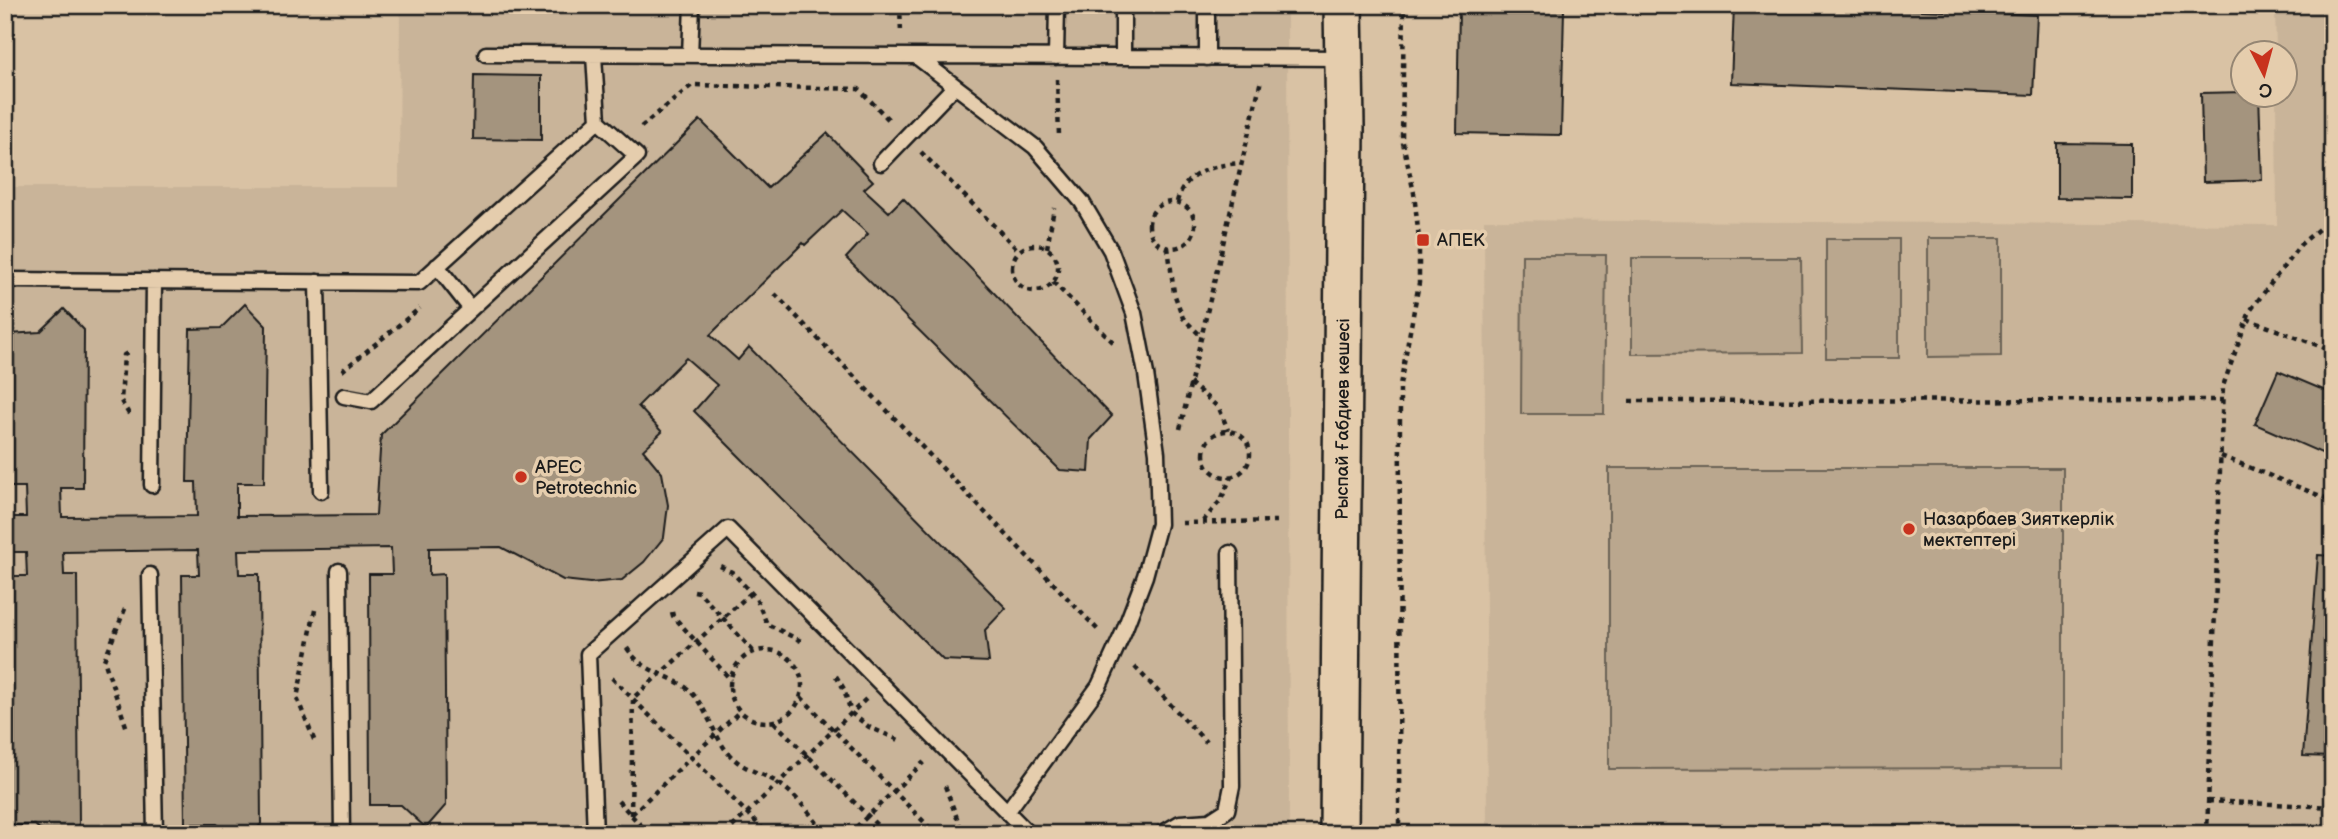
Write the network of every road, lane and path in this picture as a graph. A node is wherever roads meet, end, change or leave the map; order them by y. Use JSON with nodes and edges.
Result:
{"nodes":[{"id":1,"x":692,"y":5,"type":"edge"},
{"id":2,"x":1057,"y":5,"type":"edge"},
{"id":3,"x":1124,"y":5,"type":"edge"},
{"id":4,"x":1208,"y":5,"type":"edge"},
{"id":5,"x":1343,"y":5,"type":"edge"},
{"id":6,"x":1404,"y":5,"type":"edge"},
{"id":7,"x":485,"y":54,"type":"dead end"},
{"id":8,"x":594,"y":55,"type":"junction"},
{"id":9,"x":690,"y":55,"type":"junction"},
{"id":10,"x":917,"y":57,"type":"junction"},
{"id":11,"x":1056,"y":57,"type":"junction"},
{"id":12,"x":1123,"y":58,"type":"junction"},
{"id":13,"x":1207,"y":58,"type":"junction"},
{"id":14,"x":1266,"y":58,"type":"junction"},
{"id":15,"x":1343,"y":58,"type":"junction"},
{"id":16,"x":954,"y":87,"type":"junction"},
{"id":17,"x":598,"y":121,"type":"junction"},
{"id":18,"x":906,"y":137,"type":"junction"},
{"id":19,"x":622,"y":142,"type":"junction"},
{"id":20,"x":881,"y":163,"type":"dead end"},
{"id":21,"x":1241,"y":163,"type":"junction"},
{"id":22,"x":1177,"y":202,"type":"junction"},
{"id":23,"x":2333,"y":217,"type":"edge"},
{"id":24,"x":1168,"y":247,"type":"junction"},
{"id":25,"x":1019,"y":251,"type":"junction"},
{"id":26,"x":437,"y":266,"type":"junction"},
{"id":27,"x":5,"y":280,"type":"edge"},
{"id":28,"x":154,"y":281,"type":"junction"},
{"id":29,"x":317,"y":282,"type":"junction"},
{"id":30,"x":1053,"y":282,"type":"junction"},
{"id":31,"x":450,"y":283,"type":"junction"},
{"id":32,"x":775,"y":294,"type":"dead end"},
{"id":33,"x":471,"y":309,"type":"junction"},
{"id":34,"x":2247,"y":319,"type":"junction"},
{"id":35,"x":1201,"y":336,"type":"junction"},
{"id":36,"x":2333,"y":351,"type":"edge"},
{"id":37,"x":1146,"y":373,"type":"junction"},
{"id":38,"x":1190,"y":383,"type":"junction"},
{"id":39,"x":319,"y":390,"type":"junction"},
{"id":40,"x":344,"y":396,"type":"dead end"},
{"id":41,"x":2223,"y":400,"type":"junction"},
{"id":42,"x":1629,"y":401,"type":"dead end"},
{"id":43,"x":1227,"y":430,"type":"junction"},
{"id":44,"x":1179,"y":434,"type":"dead end"},
{"id":45,"x":2221,"y":456,"type":"junction"},
{"id":46,"x":1231,"y":477,"type":"junction"},
{"id":47,"x":152,"y":485,"type":"dead end"},
{"id":48,"x":321,"y":491,"type":"dead end"},
{"id":49,"x":2333,"y":501,"type":"edge"},
{"id":50,"x":1276,"y":521,"type":"dead end"},
{"id":51,"x":1203,"y":522,"type":"junction"},
{"id":52,"x":1158,"y":524,"type":"junction"},
{"id":53,"x":699,"y":554,"type":"junction"},
{"id":54,"x":1230,"y":554,"type":"dead end"},
{"id":55,"x":339,"y":571,"type":"dead end"},
{"id":56,"x":773,"y":574,"type":"junction"},
{"id":57,"x":150,"y":575,"type":"dead end"},
{"id":58,"x":667,"y":583,"type":"junction"},
{"id":59,"x":751,"y":593,"type":"junction"},
{"id":60,"x":723,"y":618,"type":"junction"},
{"id":61,"x":615,"y":631,"type":"junction"},
{"id":62,"x":696,"y":642,"type":"junction"},
{"id":63,"x":805,"y":643,"type":"dead end"},
{"id":64,"x":1116,"y":648,"type":"junction"},
{"id":65,"x":754,"y":652,"type":"junction"},
{"id":66,"x":589,"y":654,"type":"junction"},
{"id":67,"x":831,"y":667,"type":"dead end"},
{"id":68,"x":659,"y":675,"type":"junction"},
{"id":69,"x":731,"y":680,"type":"junction"},
{"id":70,"x":881,"y":685,"type":"junction"},
{"id":71,"x":801,"y":697,"type":"junction"},
{"id":72,"x":633,"y":698,"type":"junction"},
{"id":73,"x":740,"y":711,"type":"junction"},
{"id":74,"x":851,"y":713,"type":"junction"},
{"id":75,"x":774,"y":722,"type":"junction"},
{"id":76,"x":833,"y":731,"type":"junction"},
{"id":77,"x":718,"y":733,"type":"junction"},
{"id":78,"x":904,"y":742,"type":"dead end"},
{"id":79,"x":918,"y":754,"type":"dead end"},
{"id":80,"x":807,"y":755,"type":"junction"},
{"id":81,"x":692,"y":758,"type":"junction"},
{"id":82,"x":925,"y":761,"type":"junction"},
{"id":83,"x":1232,"y":768,"type":"junction"},
{"id":84,"x":932,"y":770,"type":"dead end"},
{"id":85,"x":940,"y":779,"type":"dead end"},
{"id":86,"x":778,"y":783,"type":"junction"},
{"id":87,"x":893,"y":791,"type":"junction"},
{"id":88,"x":2208,"y":802,"type":"junction"},
{"id":89,"x":2333,"y":807,"type":"edge"},
{"id":90,"x":1007,"y":812,"type":"junction"},
{"id":91,"x":747,"y":813,"type":"junction"},
{"id":92,"x":868,"y":815,"type":"junction"},
{"id":93,"x":155,"y":834,"type":"edge"},
{"id":94,"x":341,"y":834,"type":"edge"},
{"id":95,"x":595,"y":834,"type":"edge"},
{"id":96,"x":725,"y":834,"type":"edge"},
{"id":97,"x":768,"y":834,"type":"edge"},
{"id":98,"x":826,"y":834,"type":"edge"},
{"id":99,"x":849,"y":834,"type":"edge"},
{"id":100,"x":886,"y":834,"type":"edge"},
{"id":101,"x":936,"y":834,"type":"edge"},
{"id":102,"x":963,"y":834,"type":"edge"},
{"id":103,"x":1029,"y":834,"type":"edge"},
{"id":104,"x":1161,"y":834,"type":"edge"},
{"id":105,"x":1339,"y":834,"type":"edge"},
{"id":106,"x":1399,"y":834,"type":"edge"},
{"id":107,"x":2207,"y":834,"type":"edge"}],
"edges":[{"from":1,"to":9,"type":"lane"},
{"from":2,"to":11,"type":"lane"},
{"from":3,"to":12,"type":"lane"},
{"from":4,"to":13,"type":"lane"},
{"from":5,"to":15,"type":"street","name":"Рыспай Ғабдиев көшесі"},
{"from":6,"to":106,"type":"path"},
{"from":7,"to":8,"type":"lane"},
{"from":8,"to":9,"type":"lane"},
{"from":8,"to":17,"type":"lane"},
{"from":9,"to":10,"type":"lane"},
{"from":10,"to":11,"type":"lane"},
{"from":10,"to":16,"type":"lane"},
{"from":11,"to":12,"type":"lane"},
{"from":12,"to":13,"type":"lane"},
{"from":13,"to":14,"type":"lane"},
{"from":14,"to":15,"type":"lane"},
{"from":14,"to":21,"type":"path"},
{"from":15,"to":105,"type":"street","name":"Рыспай Ғабдиев көшесі"},
{"from":16,"to":18,"type":"lane"},
{"from":16,"to":37,"type":"lane"},
{"from":17,"to":19,"type":"lane"},
{"from":17,"to":26,"type":"lane"},
{"from":18,"to":19,"type":"path"},
{"from":18,"to":20,"type":"lane"},
{"from":18,"to":25,"type":"path"},
{"from":19,"to":33,"type":"lane"},
{"from":21,"to":22,"type":"path"},
{"from":21,"to":35,"type":"path"},
{"from":22,"to":24,"type":"path"},
{"from":22,"to":24,"type":"path"},
{"from":23,"to":34,"type":"path"},
{"from":24,"to":35,"type":"path"},
{"from":25,"to":30,"type":"path"},
{"from":25,"to":30,"type":"path"},
{"from":26,"to":29,"type":"lane"},
{"from":26,"to":31,"type":"lane"},
{"from":27,"to":28,"type":"lane"},
{"from":28,"to":29,"type":"lane"},
{"from":28,"to":47,"type":"lane"},
{"from":29,"to":39,"type":"lane"},
{"from":30,"to":37,"type":"path"},
{"from":31,"to":33,"type":"lane"},
{"from":31,"to":39,"type":"path"},
{"from":32,"to":64,"type":"path"},
{"from":33,"to":40,"type":"lane"},
{"from":34,"to":36,"type":"path"},
{"from":34,"to":41,"type":"path"},
{"from":35,"to":38,"type":"path"},
{"from":37,"to":52,"type":"lane"},
{"from":38,"to":43,"type":"path"},
{"from":38,"to":44,"type":"path"},
{"from":39,"to":48,"type":"lane"},
{"from":41,"to":42,"type":"path"},
{"from":41,"to":45,"type":"path"},
{"from":43,"to":46,"type":"path"},
{"from":43,"to":46,"type":"path"},
{"from":45,"to":49,"type":"path"},
{"from":45,"to":88,"type":"path"},
{"from":46,"to":51,"type":"path"},
{"from":50,"to":51,"type":"path"},
{"from":51,"to":52,"type":"path"},
{"from":52,"to":64,"type":"lane"},
{"from":53,"to":56,"type":"lane"},
{"from":53,"to":58,"type":"lane"},
{"from":53,"to":59,"type":"path"},
{"from":54,"to":83,"type":"lane"},
{"from":55,"to":94,"type":"lane"},
{"from":56,"to":59,"type":"path"},
{"from":56,"to":70,"type":"lane"},
{"from":57,"to":93,"type":"lane"},
{"from":58,"to":60,"type":"path"},
{"from":58,"to":61,"type":"lane"},
{"from":58,"to":62,"type":"path"},
{"from":59,"to":60,"type":"path"},
{"from":59,"to":63,"type":"path"},
{"from":60,"to":62,"type":"path"},
{"from":60,"to":65,"type":"path"},
{"from":61,"to":66,"type":"lane"},
{"from":61,"to":68,"type":"path"},
{"from":62,"to":68,"type":"path"},
{"from":62,"to":69,"type":"path"},
{"from":64,"to":83,"type":"path"},
{"from":64,"to":90,"type":"lane"},
{"from":65,"to":69,"type":"path"},
{"from":65,"to":71,"type":"path"},
{"from":66,"to":72,"type":"path"},
{"from":66,"to":95,"type":"lane"},
{"from":67,"to":74,"type":"path"},
{"from":68,"to":72,"type":"path"},
{"from":68,"to":77,"type":"path"},
{"from":69,"to":73,"type":"path"},
{"from":70,"to":74,"type":"path"},
{"from":70,"to":90,"type":"lane"},
{"from":71,"to":75,"type":"path"},
{"from":71,"to":76,"type":"path"},
{"from":72,"to":81,"type":"path"},
{"from":72,"to":81,"type":"path"},
{"from":73,"to":75,"type":"path"},
{"from":73,"to":77,"type":"path"},
{"from":74,"to":76,"type":"path"},
{"from":74,"to":78,"type":"path"},
{"from":75,"to":80,"type":"path"},
{"from":76,"to":80,"type":"path"},
{"from":76,"to":87,"type":"path"},
{"from":77,"to":81,"type":"path"},
{"from":77,"to":86,"type":"path"},
{"from":79,"to":82,"type":"path"},
{"from":80,"to":86,"type":"path"},
{"from":80,"to":92,"type":"path"},
{"from":81,"to":91,"type":"path"},
{"from":82,"to":84,"type":"path"},
{"from":82,"to":87,"type":"path"},
{"from":83,"to":104,"type":"lane"},
{"from":85,"to":102,"type":"path"},
{"from":86,"to":91,"type":"path"},
{"from":86,"to":98,"type":"path"},
{"from":87,"to":92,"type":"path"},
{"from":87,"to":101,"type":"path"},
{"from":88,"to":89,"type":"path"},
{"from":88,"to":107,"type":"path"},
{"from":90,"to":103,"type":"lane"},
{"from":91,"to":96,"type":"path"},
{"from":91,"to":97,"type":"path"},
{"from":92,"to":99,"type":"path"},
{"from":92,"to":100,"type":"path"}]}
